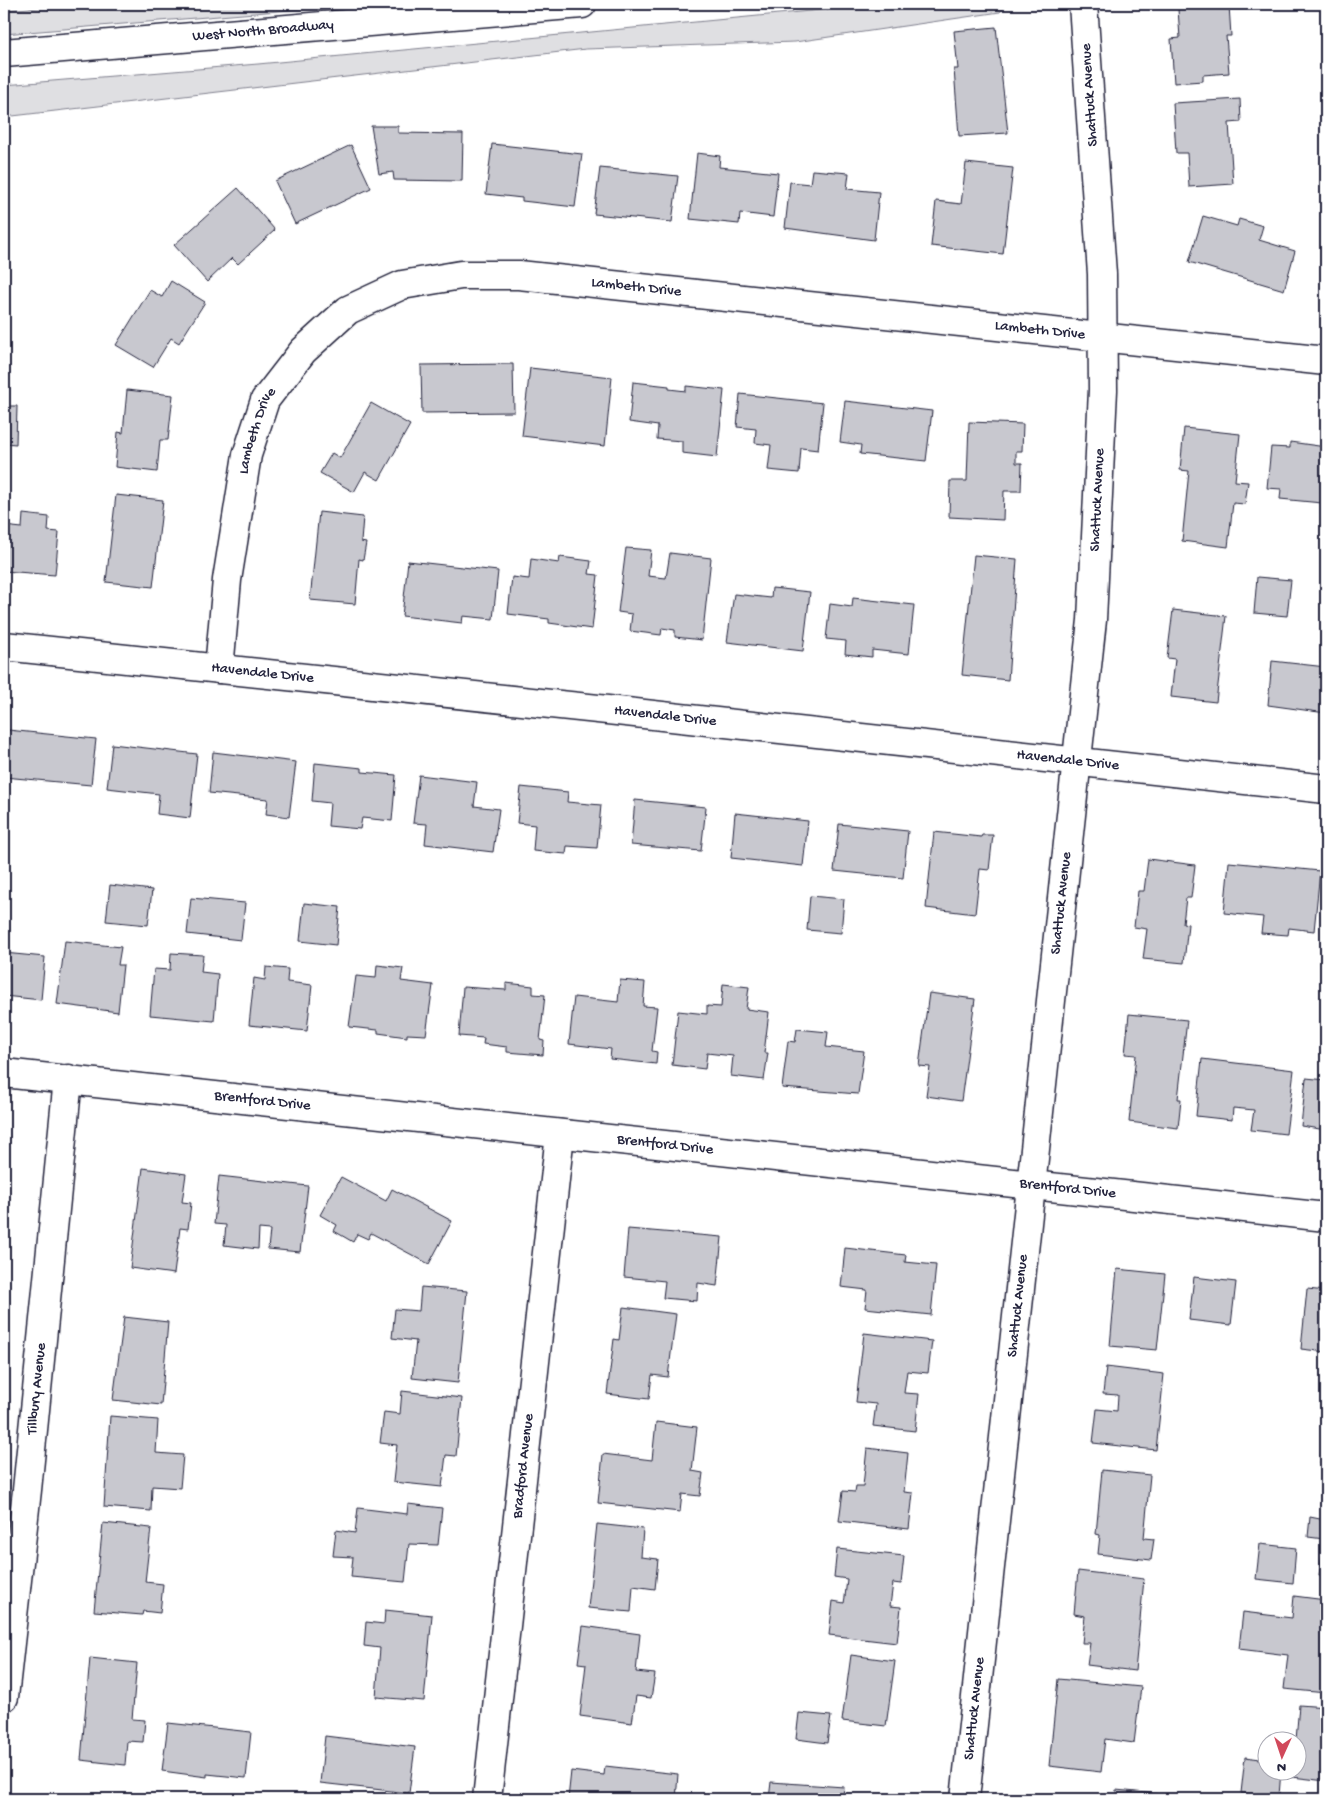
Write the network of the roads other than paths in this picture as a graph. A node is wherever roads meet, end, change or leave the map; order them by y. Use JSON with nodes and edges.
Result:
{"nodes":[{"id":1,"x":582,"y":4,"type":"edge"},
{"id":2,"x":1083,"y":4,"type":"edge"},
{"id":3,"x":4,"y":53,"type":"edge"},
{"id":4,"x":1102,"y":337,"type":"junction"},
{"id":5,"x":1326,"y":361,"type":"edge"},
{"id":6,"x":4,"y":646,"type":"edge"},
{"id":7,"x":219,"y":669,"type":"junction"},
{"id":8,"x":1077,"y":761,"type":"junction"},
{"id":9,"x":1326,"y":789,"type":"edge"},
{"id":10,"x":4,"y":1072,"type":"edge"},
{"id":11,"x":68,"y":1079,"type":"junction"},
{"id":12,"x":560,"y":1134,"type":"junction"},
{"id":13,"x":1031,"y":1185,"type":"junction"},
{"id":14,"x":1326,"y":1217,"type":"edge"},
{"id":15,"x":4,"y":1697,"type":"edge"},
{"id":16,"x":487,"y":1799,"type":"edge"},
{"id":17,"x":965,"y":1799,"type":"edge"}],
"edges":[{"from":1,"to":3,"type":"street","name":"West North Broadway"},
{"from":2,"to":4,"type":"street","name":"Shattuck Avenue"},
{"from":4,"to":5,"type":"street","name":"Lambeth Drive"},
{"from":4,"to":7,"type":"street","name":"Lambeth Drive"},
{"from":4,"to":8,"type":"street","name":"Shattuck Avenue"},
{"from":6,"to":7,"type":"street","name":"Havendale Drive"},
{"from":7,"to":8,"type":"street","name":"Havendale Drive"},
{"from":8,"to":9,"type":"street","name":"Havendale Drive"},
{"from":8,"to":13,"type":"street","name":"Shattuck Avenue"},
{"from":10,"to":11,"type":"street","name":"Brentford Drive"},
{"from":11,"to":12,"type":"street","name":"Brentford Drive"},
{"from":11,"to":15,"type":"street","name":"Tillbury Avenue"},
{"from":12,"to":13,"type":"street","name":"Brentford Drive"},
{"from":12,"to":16,"type":"street","name":"Bradford Avenue"},
{"from":13,"to":14,"type":"street","name":"Brentford Drive"},
{"from":13,"to":17,"type":"street","name":"Shattuck Avenue"}]}
